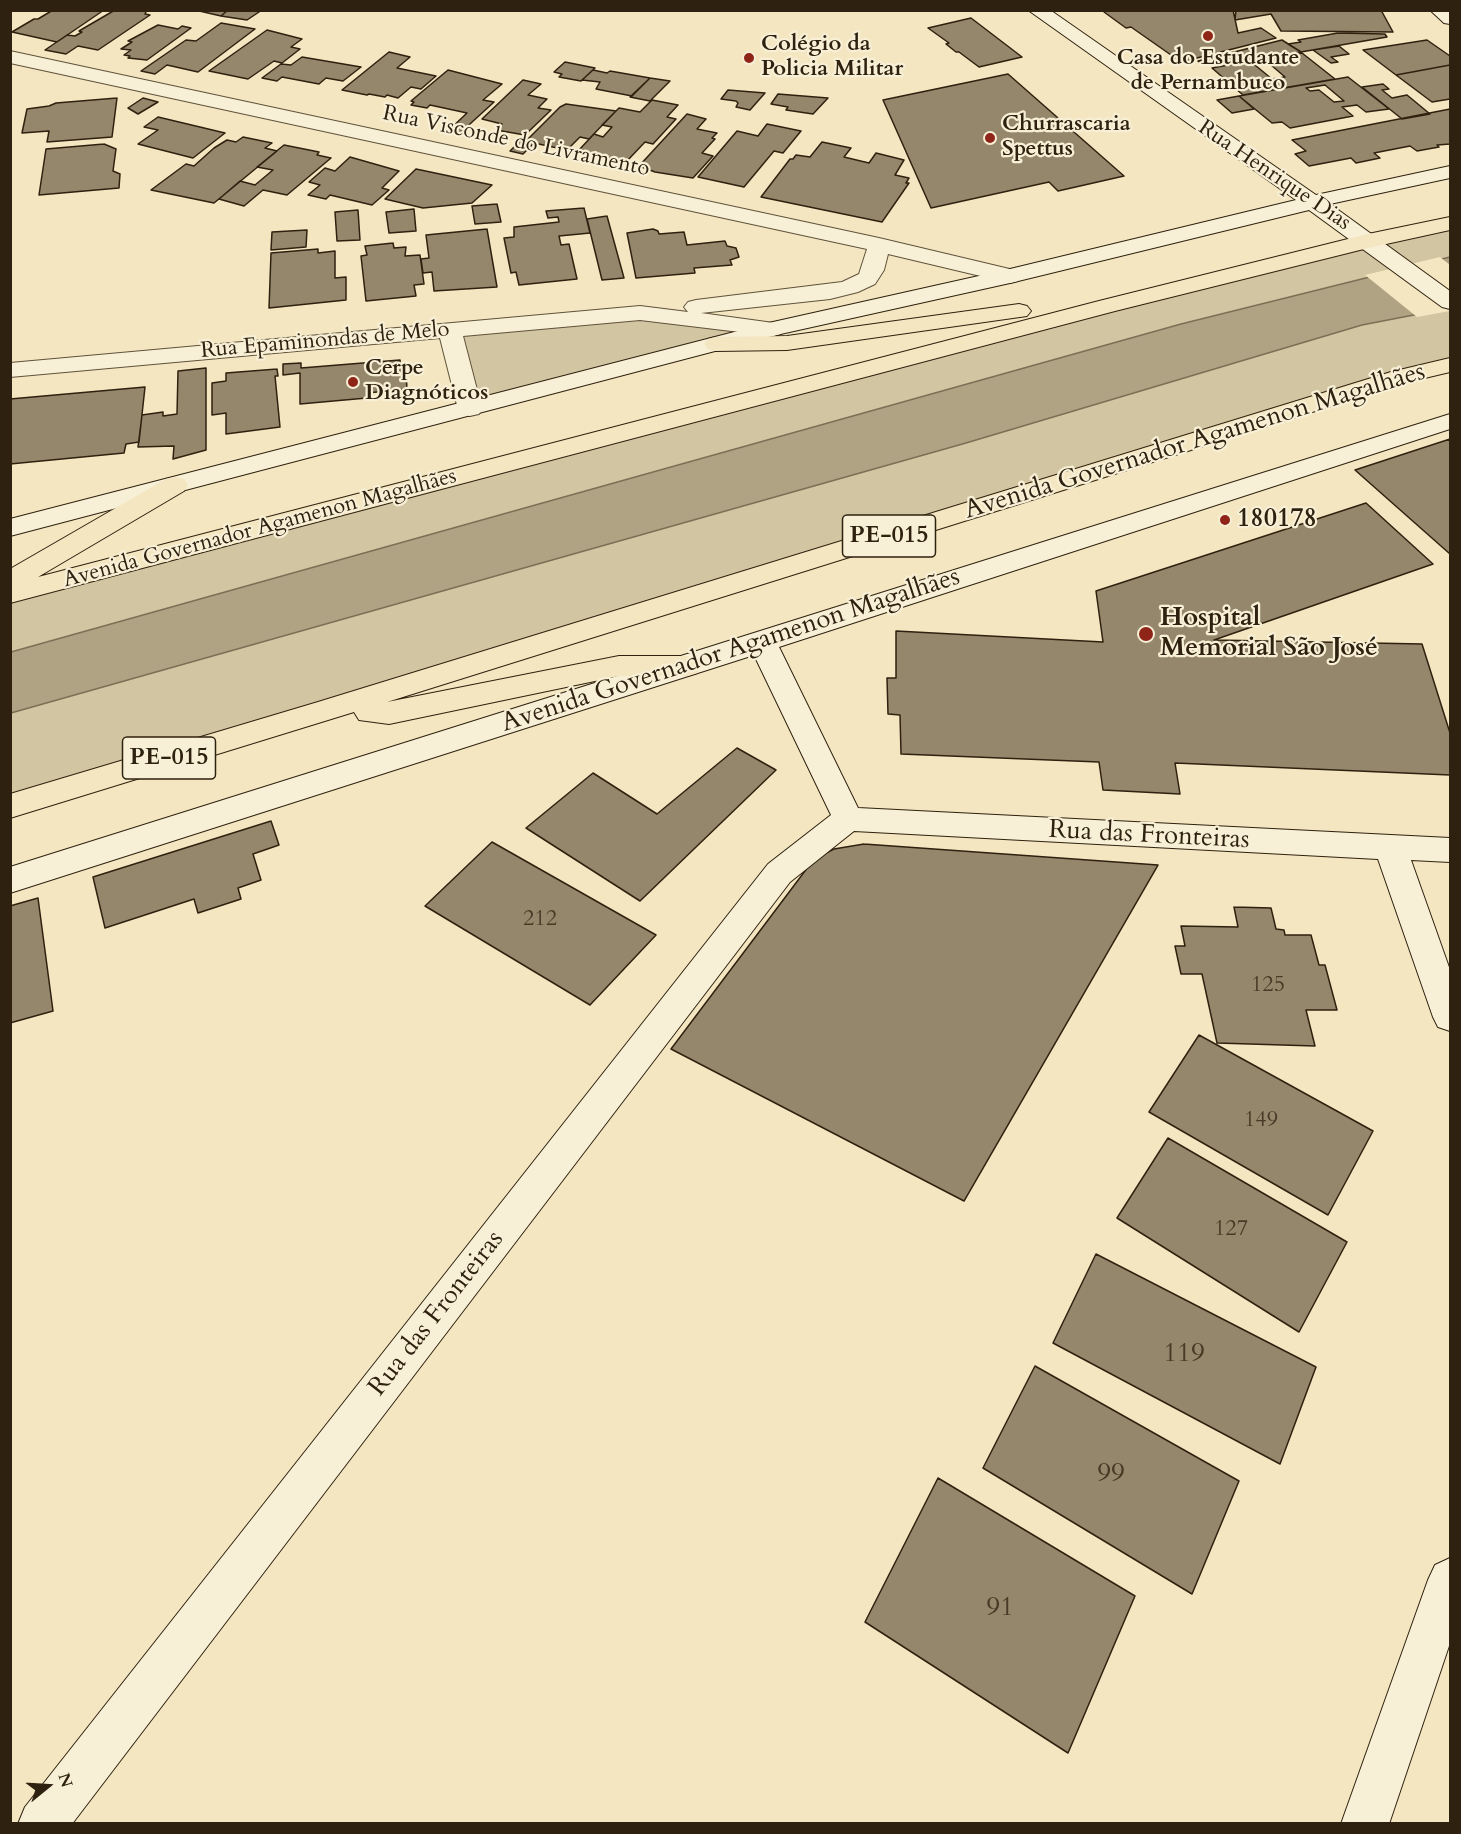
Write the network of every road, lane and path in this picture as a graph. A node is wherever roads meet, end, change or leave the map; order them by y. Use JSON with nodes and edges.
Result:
{"nodes":[{"id":1,"x":1037,"y":10,"type":"edge"},
{"id":2,"x":1439,"y":10,"type":"edge"},
{"id":3,"x":1450,"y":19,"type":"edge"},
{"id":4,"x":10,"y":57,"type":"edge"},
{"id":5,"x":31,"y":62,"type":"junction"},
{"id":6,"x":16,"y":79,"type":"dead end"},
{"id":7,"x":1450,"y":172,"type":"edge"},
{"id":8,"x":1311,"y":202,"type":"junction"},
{"id":9,"x":1450,"y":224,"type":"edge"},
{"id":10,"x":879,"y":245,"type":"junction"},
{"id":11,"x":1376,"y":246,"type":"junction"},
{"id":12,"x":1010,"y":276,"type":"junction"},
{"id":13,"x":1450,"y":302,"type":"edge"},
{"id":14,"x":1107,"y":306,"type":"junction"},
{"id":15,"x":640,"y":313,"type":"junction"},
{"id":16,"x":449,"y":329,"type":"junction"},
{"id":17,"x":773,"y":329,"type":"junction"},
{"id":18,"x":716,"y":345,"type":"junction"},
{"id":19,"x":1450,"y":365,"type":"edge"},
{"id":20,"x":10,"y":370,"type":"edge"},
{"id":21,"x":470,"y":409,"type":"junction"},
{"id":22,"x":1450,"y":421,"type":"edge"},
{"id":23,"x":175,"y":485,"type":"junction"},
{"id":24,"x":10,"y":528,"type":"edge"},
{"id":25,"x":10,"y":582,"type":"edge"},
{"id":26,"x":10,"y":594,"type":"edge"},
{"id":27,"x":762,"y":641,"type":"junction"},
{"id":28,"x":687,"y":666,"type":"junction"},
{"id":29,"x":328,"y":710,"type":"junction"},
{"id":30,"x":10,"y":806,"type":"edge"},
{"id":31,"x":848,"y":819,"type":"junction"},
{"id":32,"x":1390,"y":849,"type":"junction"},
{"id":33,"x":1450,"y":850,"type":"edge"},
{"id":34,"x":10,"y":880,"type":"edge"},
{"id":35,"x":1450,"y":1017,"type":"edge"},
{"id":36,"x":1450,"y":1580,"type":"edge"},
{"id":37,"x":42,"y":1824,"type":"edge"},
{"id":38,"x":1365,"y":1824,"type":"edge"}],
"edges":[{"from":1,"to":8,"type":"street","name":"Rua Henrique Dias"},
{"from":2,"to":3,"type":"street"},
{"from":4,"to":5,"type":"street","name":"Rua Visconde do Livramento"},
{"from":5,"to":6,"type":"street"},
{"from":5,"to":10,"type":"street","name":"Rua Visconde do Livramento"},
{"from":7,"to":8,"type":"street"},
{"from":8,"to":11,"type":"street","name":"Rua Henrique Dias"},
{"from":8,"to":12,"type":"street"},
{"from":9,"to":11,"type":"highway","name":"Avenida Governador Agamenon Magalhães"},
{"from":10,"to":12,"type":"street","name":"Rua Visconde do Livramento"},
{"from":10,"to":15,"type":"street","name":"Rua Epaminondas de Melo"},
{"from":11,"to":13,"type":"street","name":"Rua Henrique Dias"},
{"from":11,"to":14,"type":"highway","name":"Avenida Governador Agamenon Magalhães"},
{"from":12,"to":17,"type":"street"},
{"from":14,"to":18,"type":"highway"},
{"from":14,"to":26,"type":"highway","name":"Avenida Governador Agamenon Magalhães"},
{"from":15,"to":16,"type":"street","name":"Rua Epaminondas de Melo"},
{"from":15,"to":17,"type":"street","name":"Rua Epaminondas de Melo"},
{"from":16,"to":20,"type":"street","name":"Rua Epaminondas de Melo"},
{"from":16,"to":21,"type":"street"},
{"from":17,"to":18,"type":"street"},
{"from":18,"to":21,"type":"street"},
{"from":19,"to":29,"type":"highway","name":"Avenida Governador Agamenon Magalhães","number":"PE-015"},
{"from":21,"to":23,"type":"street"},
{"from":22,"to":27,"type":"street","name":"Avenida Governador Agamenon Magalhães"},
{"from":23,"to":24,"type":"street"},
{"from":23,"to":25,"type":"highway"},
{"from":27,"to":28,"type":"street","name":"Avenida Governador Agamenon Magalhães"},
{"from":27,"to":31,"type":"street"},
{"from":28,"to":29,"type":"highway"},
{"from":28,"to":34,"type":"street","name":"Avenida Governador Agamenon Magalhães"},
{"from":29,"to":30,"type":"highway","name":"Avenida Governador Agamenon Magalhães","number":"PE-015"},
{"from":31,"to":32,"type":"street","name":"Rua das Fronteiras"},
{"from":31,"to":37,"type":"street","name":"Rua das Fronteiras"},
{"from":32,"to":33,"type":"street","name":"Rua das Fronteiras"},
{"from":32,"to":35,"type":"street"},
{"from":36,"to":38,"type":"street"}]}
